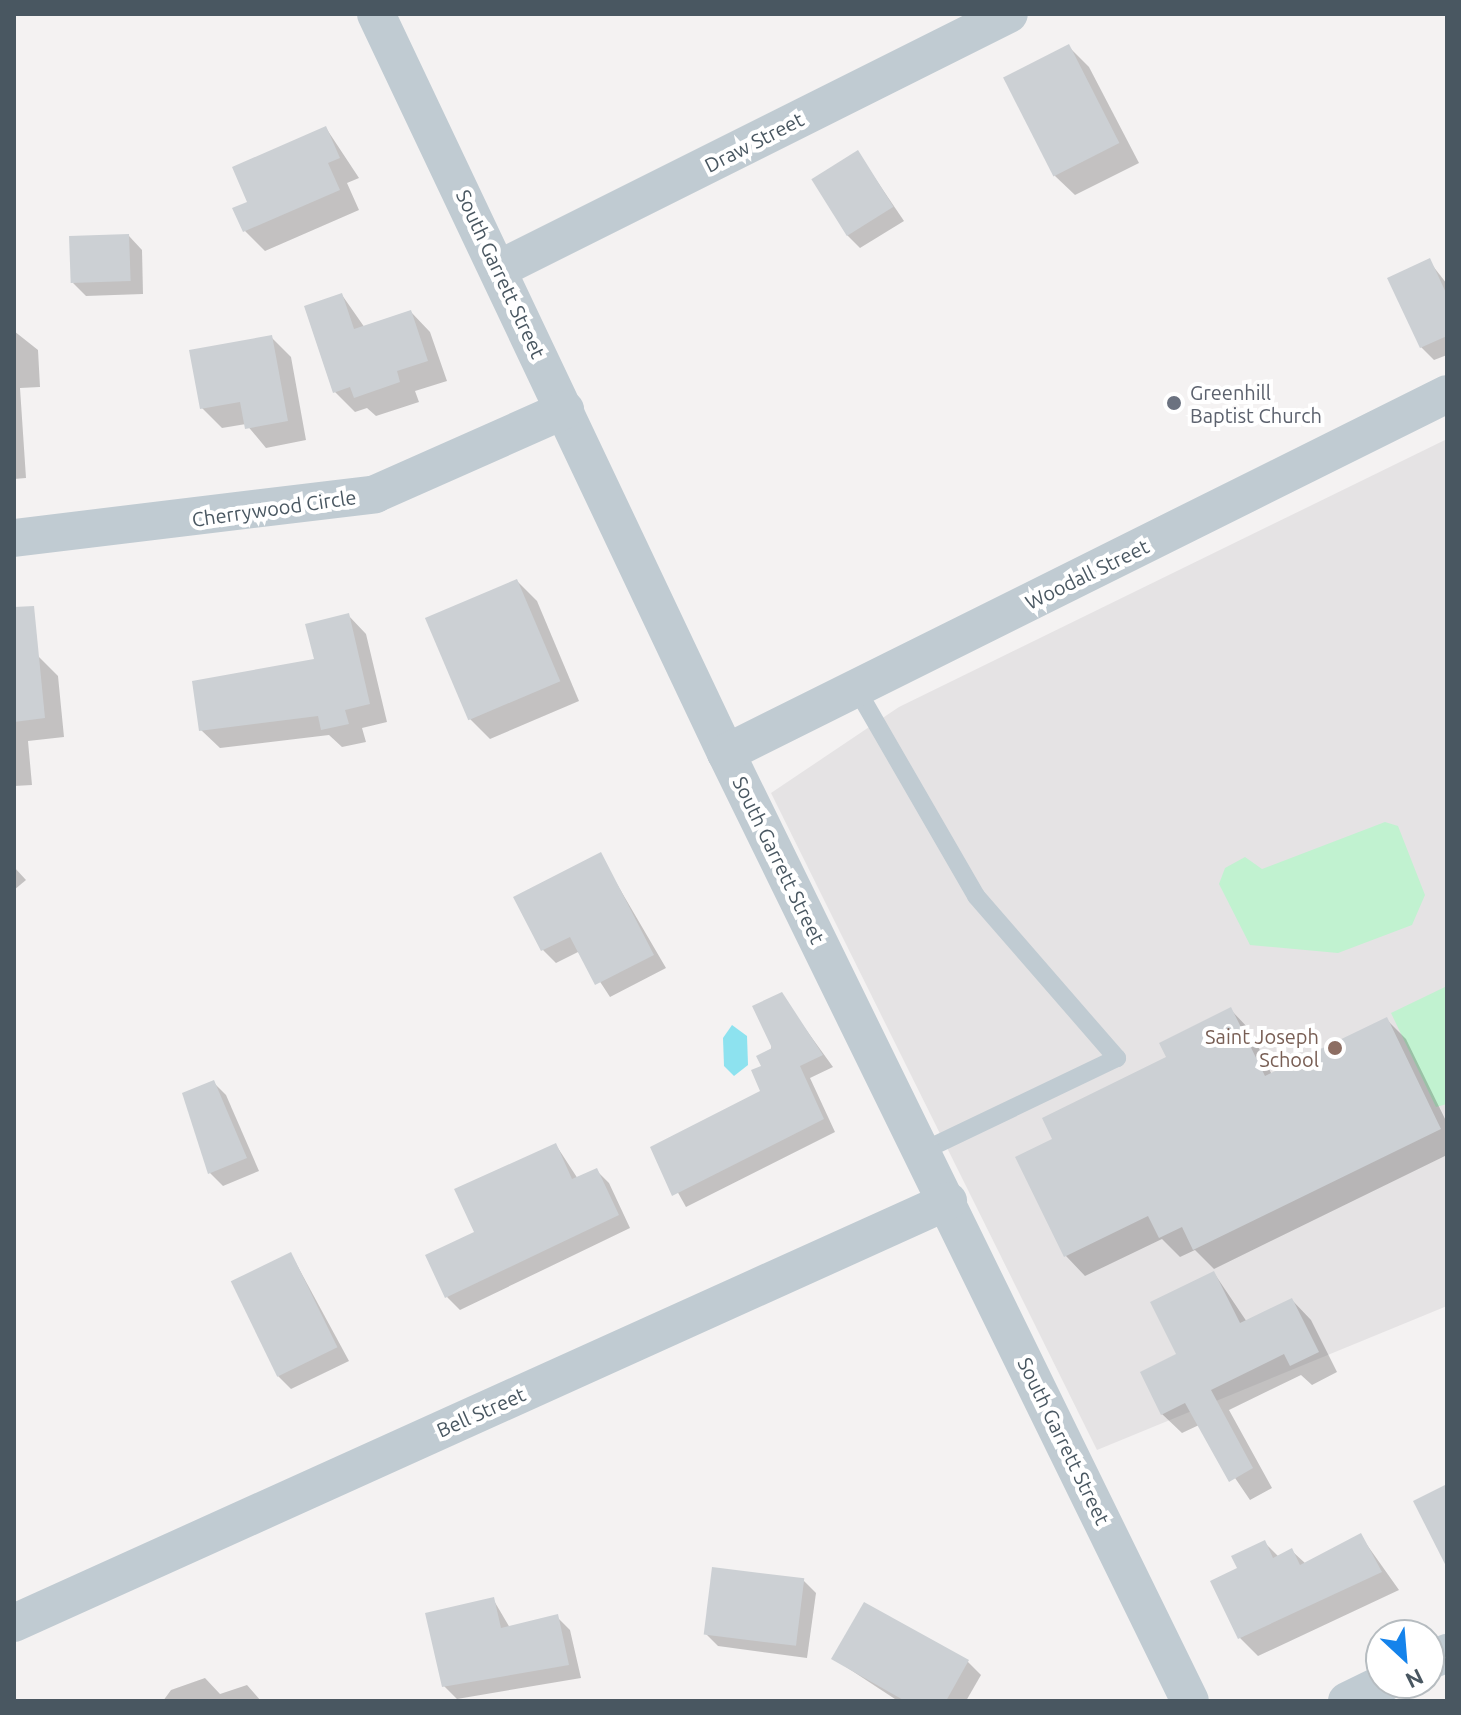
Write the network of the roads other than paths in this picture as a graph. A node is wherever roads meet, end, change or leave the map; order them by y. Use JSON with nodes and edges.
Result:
{"nodes":[{"id":1,"x":376,"y":14,"type":"edge"},
{"id":2,"x":1009,"y":14,"type":"edge"},
{"id":3,"x":499,"y":269,"type":"junction"},
{"id":4,"x":1447,"y":394,"type":"edge"},
{"id":5,"x":565,"y":410,"type":"junction"},
{"id":6,"x":14,"y":538,"type":"edge"},
{"id":7,"x":856,"y":688,"type":"junction"},
{"id":8,"x":726,"y":753,"type":"junction"},
{"id":9,"x":923,"y":1151,"type":"junction"},
{"id":10,"x":948,"y":1201,"type":"junction"},
{"id":11,"x":14,"y":1623,"type":"edge"},
{"id":12,"x":1365,"y":1692,"type":"edge"},
{"id":13,"x":1190,"y":1701,"type":"edge"},
{"id":14,"x":1347,"y":1701,"type":"edge"}],
"edges":[{"from":1,"to":3,"type":"street","name":"South Garrett Street"},
{"from":2,"to":3,"type":"street","name":"Draw Street"},
{"from":3,"to":5,"type":"street","name":"South Garrett Street"},
{"from":4,"to":7,"type":"street","name":"Woodall Street"},
{"from":5,"to":6,"type":"street","name":"Cherrywood Circle"},
{"from":5,"to":8,"type":"street","name":"South Garrett Street"},
{"from":7,"to":8,"type":"street","name":"Woodall Street"},
{"from":7,"to":9,"type":"lane"},
{"from":8,"to":9,"type":"street","name":"South Garrett Street"},
{"from":9,"to":10,"type":"street","name":"South Garrett Street"},
{"from":10,"to":11,"type":"street","name":"Bell Street"},
{"from":10,"to":13,"type":"street","name":"South Garrett Street"},
{"from":12,"to":14,"type":"street"}]}
